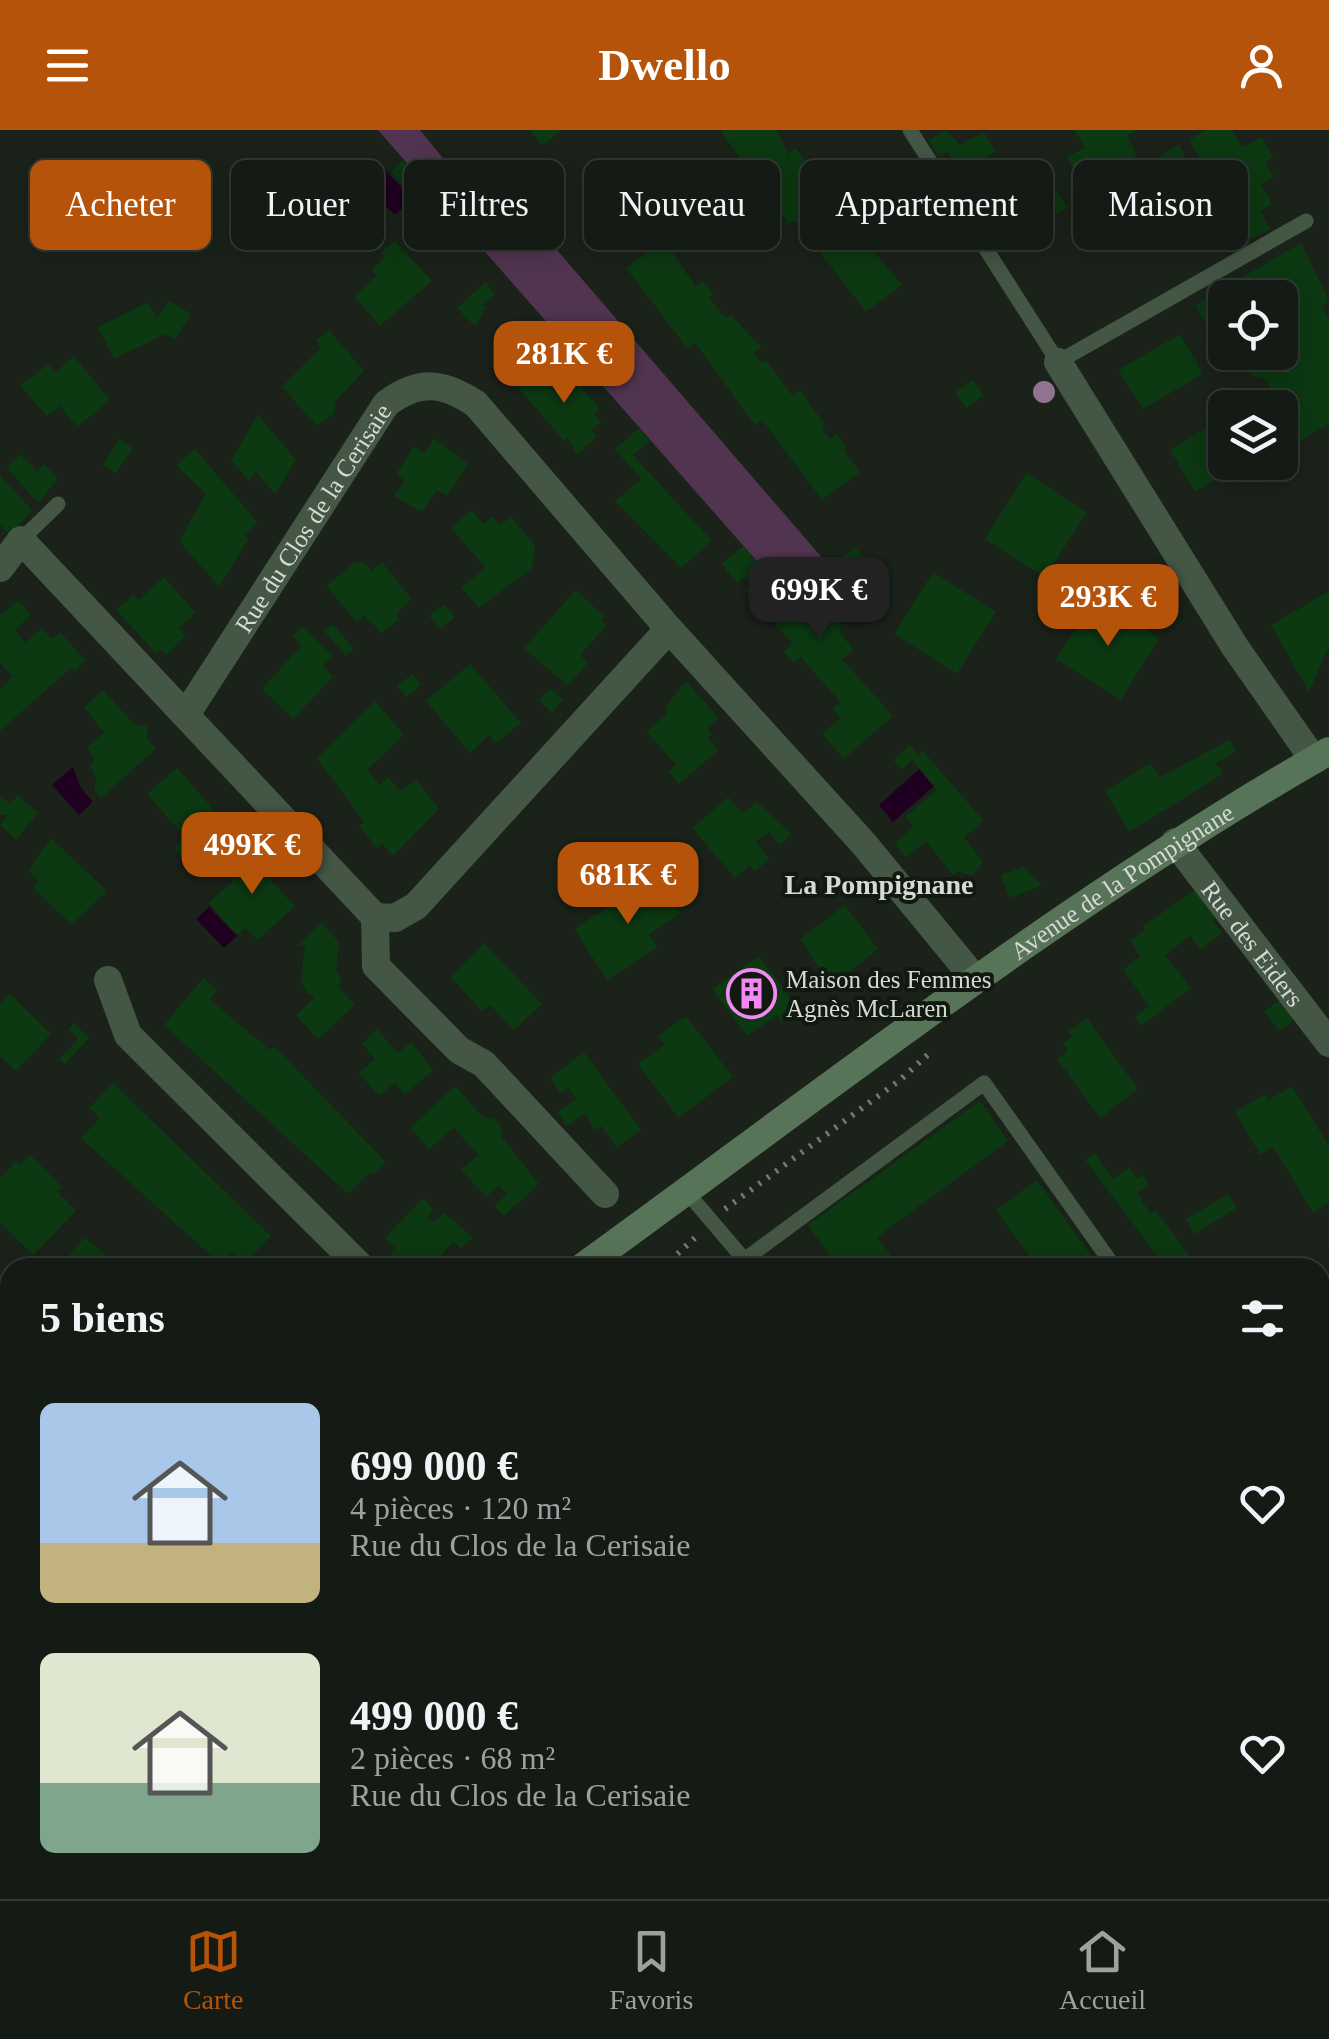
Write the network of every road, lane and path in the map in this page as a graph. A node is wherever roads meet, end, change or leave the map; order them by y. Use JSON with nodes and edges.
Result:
{"nodes":[{"id":1,"x":910,"y":130,"type":"edge"},
{"id":2,"x":1306,"y":221,"type":"dead end"},
{"id":3,"x":1058,"y":362,"type":"junction"},
{"id":4,"x":58,"y":504,"type":"dead end"},
{"id":5,"x":21,"y":540,"type":"junction"},
{"id":6,"x":0,"y":568,"type":"edge"},
{"id":7,"x":669,"y":630,"type":"junction"},
{"id":8,"x":187,"y":713,"type":"junction"},
{"id":9,"x":1322,"y":755,"type":"edge"},
{"id":10,"x":1175,"y":842,"type":"junction"},
{"id":11,"x":375,"y":917,"type":"junction"},
{"id":12,"x":975,"y":979,"type":"junction"},
{"id":13,"x":108,"y":980,"type":"dead end"},
{"id":14,"x":941,"y":1042,"type":"dead end"},
{"id":15,"x":1329,"y":1043,"type":"edge"},
{"id":16,"x":686,"y":1191,"type":"junction"},
{"id":17,"x":604,"y":1194,"type":"dead end"},
{"id":18,"x":712,"y":1221,"type":"junction"},
{"id":19,"x":352,"y":1258,"type":"edge"},
{"id":20,"x":595,"y":1258,"type":"edge"},
{"id":21,"x":673,"y":1258,"type":"edge"},
{"id":22,"x":742,"y":1258,"type":"edge"},
{"id":23,"x":755,"y":1258,"type":"edge"},
{"id":24,"x":1108,"y":1258,"type":"edge"}],
"edges":[{"from":1,"to":3,"type":"lane"},
{"from":2,"to":3,"type":"lane"},
{"from":3,"to":9,"type":"street"},
{"from":4,"to":5,"type":"lane"},
{"from":5,"to":6,"type":"street"},
{"from":5,"to":8,"type":"street"},
{"from":7,"to":8,"type":"street","name":"Rue du Clos de la Cerisaie"},
{"from":7,"to":11,"type":"street"},
{"from":7,"to":12,"type":"street","name":"Rue du Clos de la Cerisaie"},
{"from":8,"to":11,"type":"street"},
{"from":9,"to":10,"type":"main road","name":"Avenue de la Pompignane"},
{"from":10,"to":12,"type":"main road","name":"Avenue de la Pompignane"},
{"from":10,"to":15,"type":"street","name":"Rue des Eiders"},
{"from":11,"to":17,"type":"street"},
{"from":12,"to":16,"type":"main road","name":"Avenue de la Pompignane"},
{"from":13,"to":19,"type":"street"},
{"from":14,"to":18,"type":"path"},
{"from":16,"to":18,"type":"lane"},
{"from":16,"to":20,"type":"main road","name":"Avenue de la Pompignane"},
{"from":18,"to":21,"type":"path"},
{"from":18,"to":22,"type":"lane"},
{"from":23,"to":24,"type":"lane"}]}
